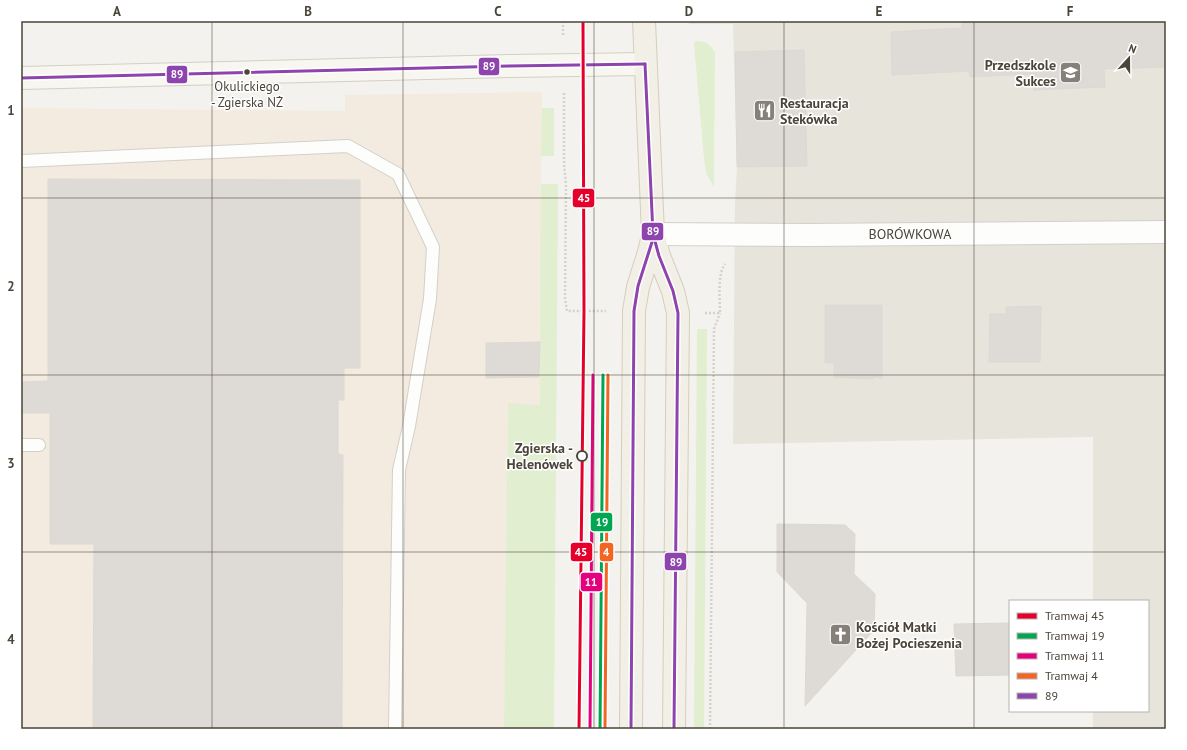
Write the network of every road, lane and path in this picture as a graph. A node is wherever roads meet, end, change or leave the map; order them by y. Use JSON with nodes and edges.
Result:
{"nodes":[{"id":1,"x":563,"y":21,"type":"edge"},
{"id":2,"x":644,"y":21,"type":"edge"},
{"id":3,"x":564,"y":41,"type":"dead end"},
{"id":4,"x":645,"y":64,"type":"junction"},
{"id":5,"x":21,"y":78,"type":"edge"},
{"id":6,"x":564,"y":89,"type":"dead end"},
{"id":7,"x":21,"y":161,"type":"edge"},
{"id":8,"x":1166,"y":232,"type":"edge"},
{"id":9,"x":653,"y":234,"type":"junction"},
{"id":10,"x":726,"y":263,"type":"dead end"},
{"id":11,"x":604,"y":311,"type":"dead end"},
{"id":12,"x":701,"y":313,"type":"dead end"},
{"id":13,"x":720,"y":313,"type":"junction"},
{"id":14,"x":21,"y":445,"type":"edge"},
{"id":15,"x":39,"y":445,"type":"dead end"},
{"id":16,"x":395,"y":729,"type":"edge"},
{"id":17,"x":631,"y":729,"type":"edge"},
{"id":18,"x":674,"y":729,"type":"edge"},
{"id":19,"x":710,"y":729,"type":"edge"}],
"edges":[{"from":1,"to":3,"type":"path"},
{"from":2,"to":4,"type":"main road"},
{"from":4,"to":5,"type":"street"},
{"from":4,"to":9,"type":"main road"},
{"from":6,"to":11,"type":"path"},
{"from":7,"to":16,"type":"lane"},
{"from":8,"to":9,"type":"street","name":"BORÓWKOWA"},
{"from":9,"to":17,"type":"main road"},
{"from":9,"to":18,"type":"main road"},
{"from":10,"to":13,"type":"path"},
{"from":12,"to":13,"type":"path"},
{"from":13,"to":19,"type":"path"},
{"from":14,"to":15,"type":"lane"}]}
